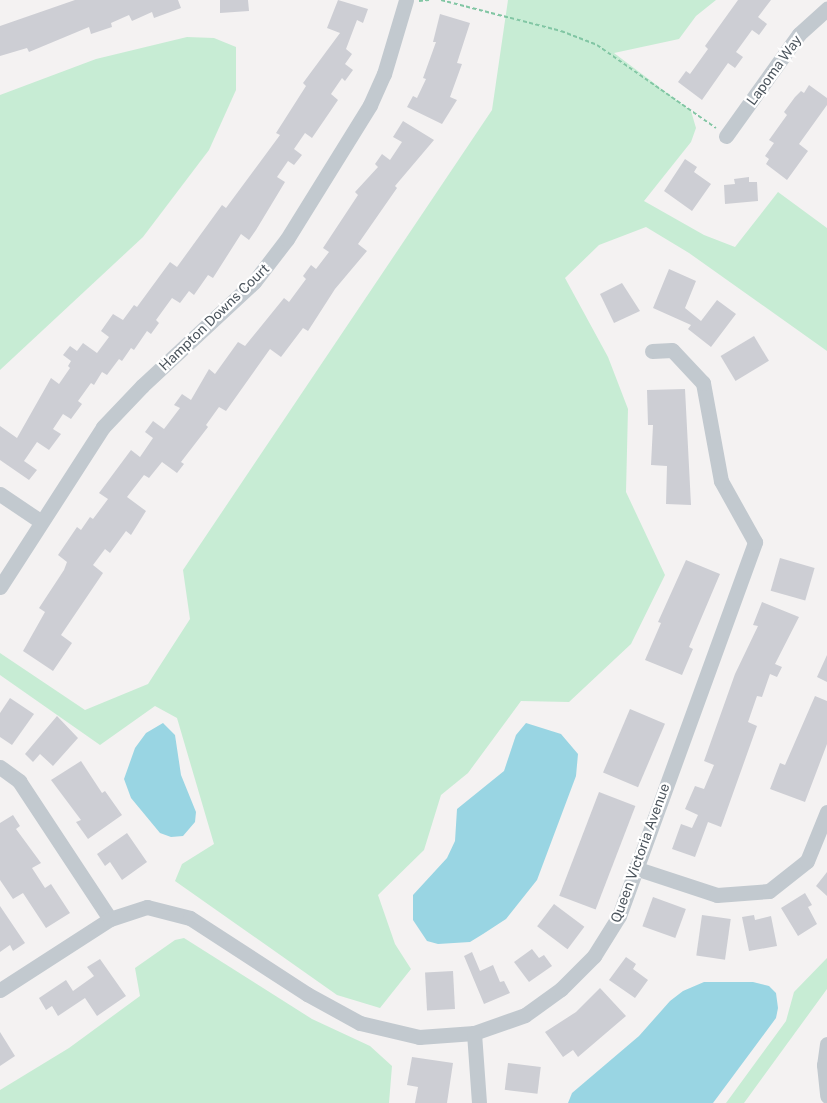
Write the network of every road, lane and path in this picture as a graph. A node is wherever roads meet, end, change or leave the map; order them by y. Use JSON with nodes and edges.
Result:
{"nodes":[{"id":1,"x":406,"y":0,"type":"edge"},
{"id":2,"x":441,"y":0,"type":"edge"},
{"id":3,"x":827,"y":10,"type":"edge"},
{"id":4,"x":726,"y":136,"type":"joint"},
{"id":5,"x":652,"y":351,"type":"dead end"},
{"id":6,"x":0,"y":494,"type":"edge"},
{"id":7,"x":40,"y":521,"type":"junction"},
{"id":8,"x":0,"y":587,"type":"edge"},
{"id":9,"x":0,"y":767,"type":"edge"},
{"id":10,"x":827,"y":812,"type":"edge"},
{"id":11,"x":635,"y":868,"type":"junction"},
{"id":12,"x":110,"y":919,"type":"junction"},
{"id":13,"x":0,"y":990,"type":"edge"},
{"id":14,"x":474,"y":1033,"type":"junction"},
{"id":15,"x":827,"y":1044,"type":"edge"},
{"id":16,"x":827,"y":1096,"type":"edge"},
{"id":17,"x":479,"y":1103,"type":"edge"}],
"edges":[{"from":1,"to":7,"type":"street","name":"Hampton Downs Court"},
{"from":2,"to":4,"type":"path"},
{"from":3,"to":4,"type":"street","name":"Lapoma Way"},
{"from":5,"to":11,"type":"street","name":"Queen Victoria Avenue"},
{"from":6,"to":7,"type":"street"},
{"from":7,"to":8,"type":"street","name":"Hampton Downs Court"},
{"from":9,"to":12,"type":"street"},
{"from":10,"to":11,"type":"street"},
{"from":11,"to":14,"type":"street","name":"Queen Victoria Avenue"},
{"from":12,"to":13,"type":"street","name":"Queen Victoria Avenue"},
{"from":12,"to":14,"type":"street","name":"Queen Victoria Avenue"},
{"from":14,"to":17,"type":"street"},
{"from":15,"to":16,"type":"street"}]}
